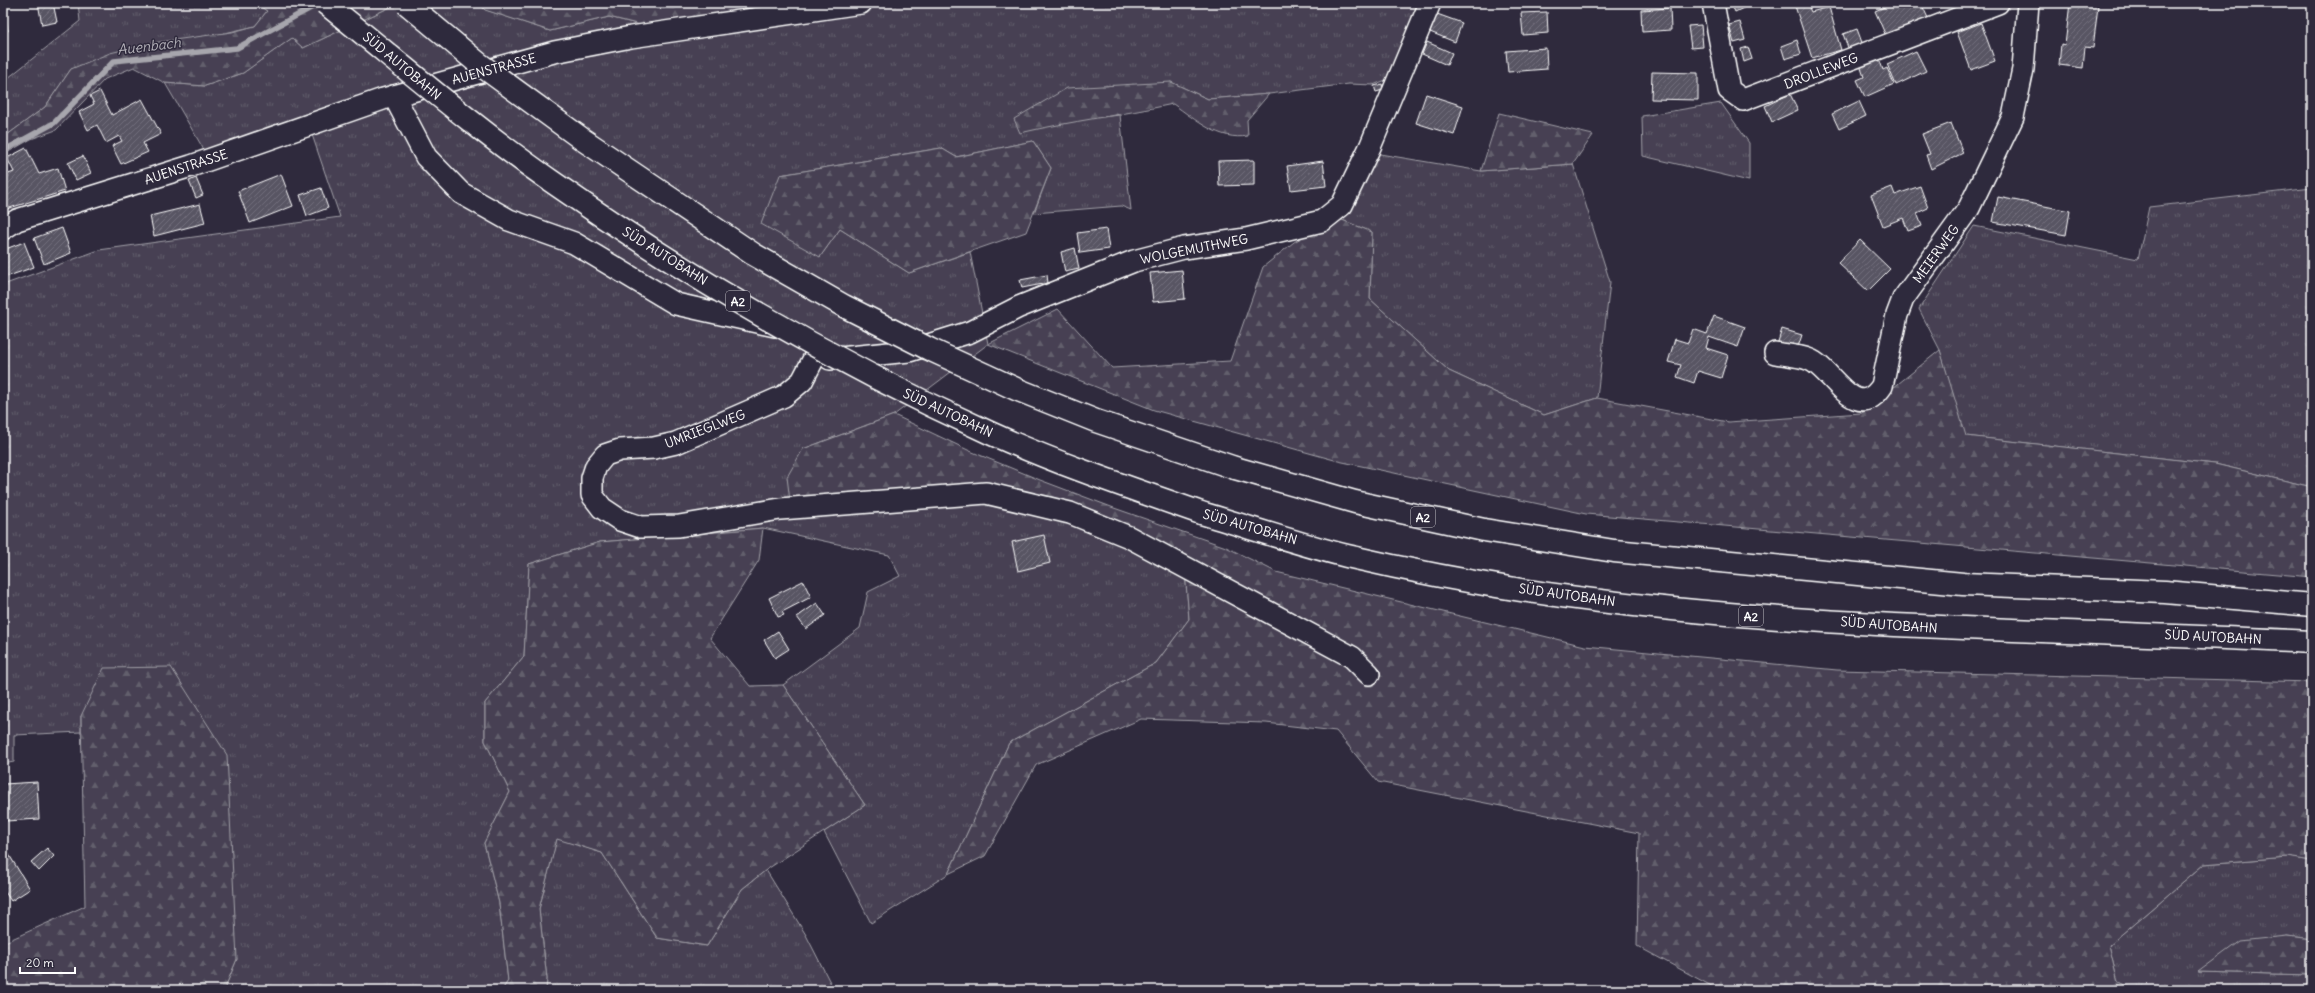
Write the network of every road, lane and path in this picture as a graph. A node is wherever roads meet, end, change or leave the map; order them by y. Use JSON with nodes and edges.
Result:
{"nodes":[{"id":1,"x":325,"y":3,"type":"edge"},
{"id":2,"x":406,"y":3,"type":"edge"},
{"id":3,"x":861,"y":3,"type":"edge"},
{"id":4,"x":1430,"y":3,"type":"edge"},
{"id":5,"x":1713,"y":3,"type":"edge"},
{"id":6,"x":1998,"y":3,"type":"edge"},
{"id":7,"x":2028,"y":3,"type":"edge"},
{"id":8,"x":394,"y":96,"type":"junction"},
{"id":9,"x":3,"y":229,"type":"edge"},
{"id":10,"x":1775,"y":353,"type":"dead end"},
{"id":11,"x":813,"y":360,"type":"junction"},
{"id":12,"x":2312,"y":605,"type":"edge"},
{"id":13,"x":2312,"y":642,"type":"edge"},
{"id":14,"x":1369,"y":674,"type":"dead end"}],
"edges":[{"from":1,"to":13,"type":"highway","name":"SÜD AUTOBAHN","number":"A2","bridge":true},
{"from":2,"to":12,"type":"highway","number":"A2","bridge":true},
{"from":3,"to":8,"type":"street","name":"AUENSTRASSE"},
{"from":4,"to":11,"type":"street","name":"WOLGEMUTHWEG"},
{"from":5,"to":6,"type":"street","name":"DROLLEWEG"},
{"from":7,"to":10,"type":"street","name":"MEIERWEG"},
{"from":8,"to":9,"type":"street","name":"AUENSTRASSE"},
{"from":8,"to":11,"type":"street"},
{"from":11,"to":14,"type":"street","name":"UMRIEGLWEG"}]}
